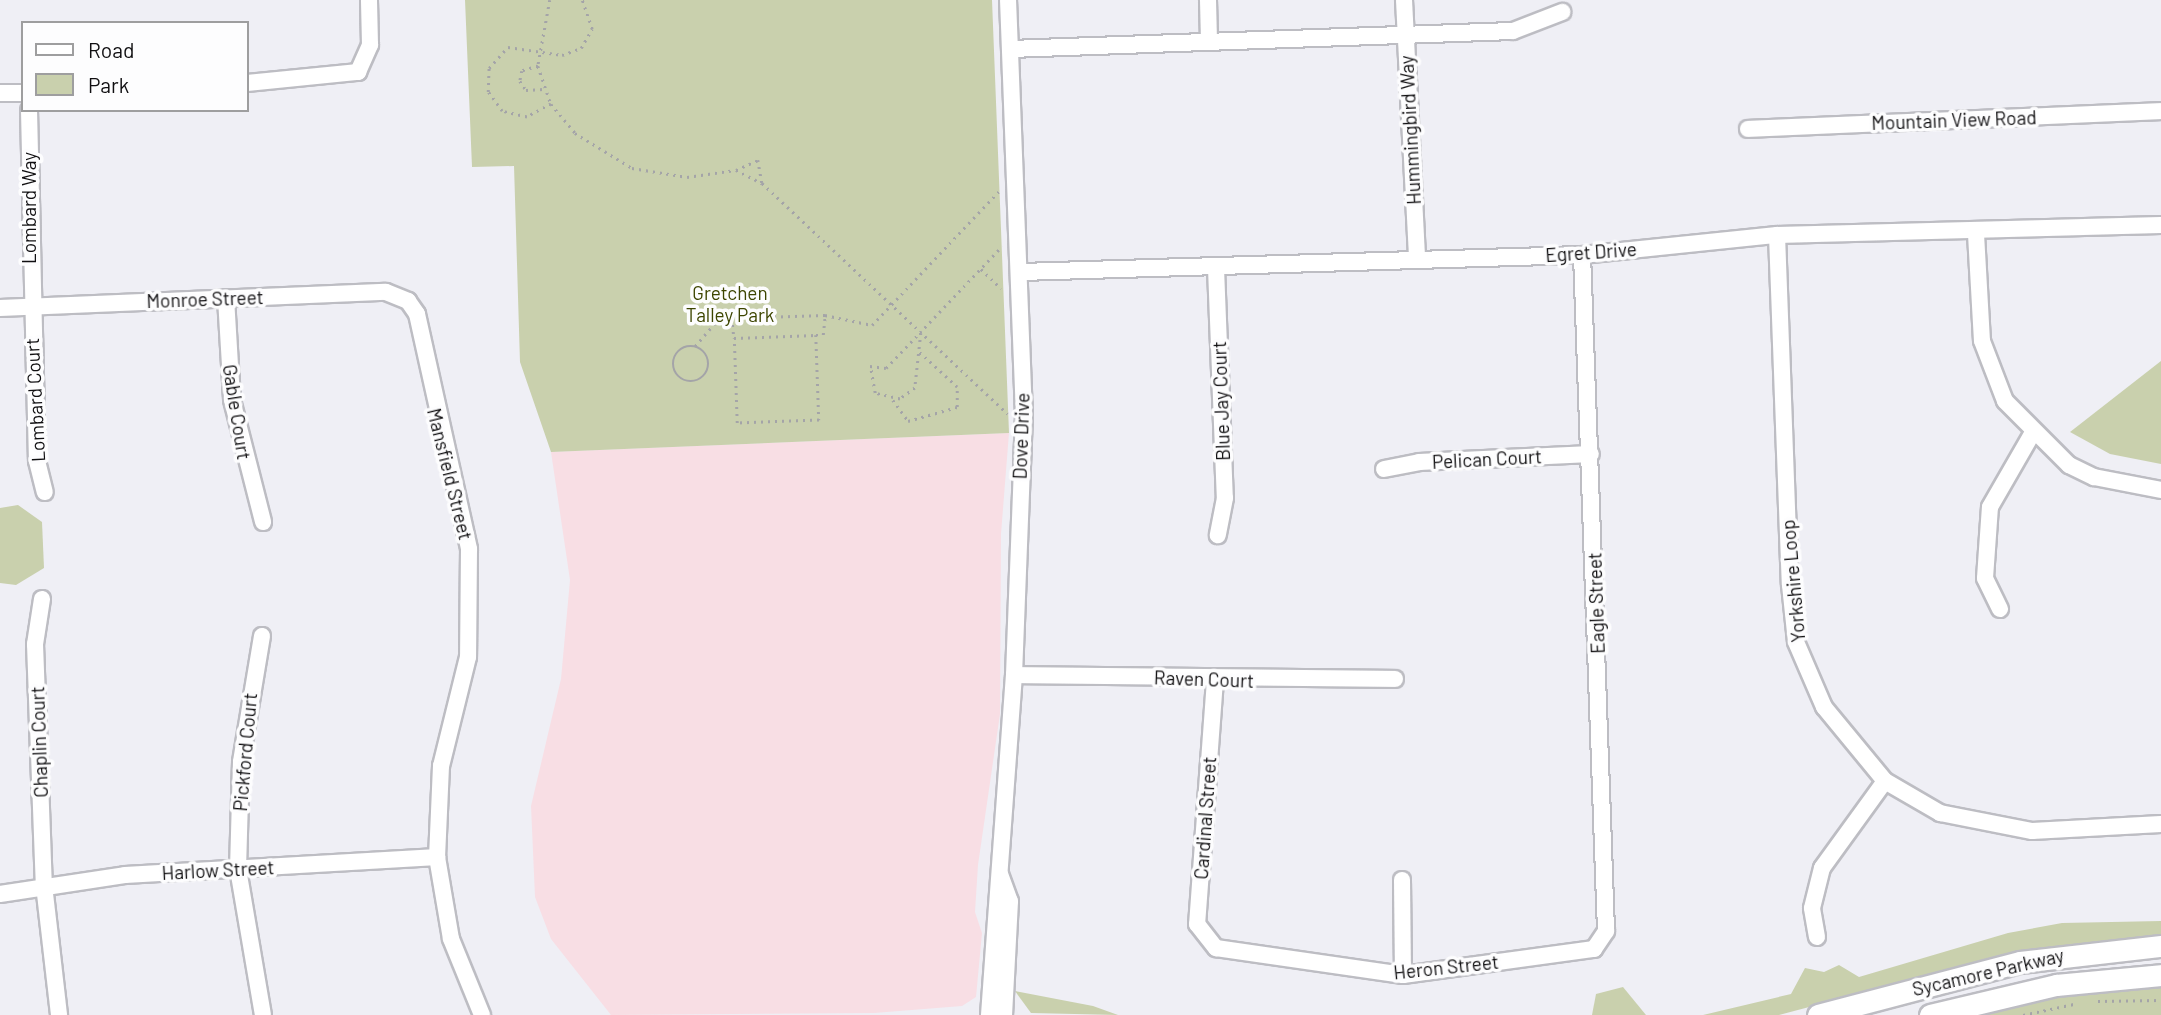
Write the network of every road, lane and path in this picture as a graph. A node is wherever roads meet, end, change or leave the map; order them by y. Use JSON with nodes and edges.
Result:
{"nodes":[{"id":1,"x":369,"y":0,"type":"edge"},
{"id":2,"x":582,"y":0,"type":"edge"},
{"id":3,"x":1008,"y":0,"type":"edge"},
{"id":4,"x":1208,"y":0,"type":"edge"},
{"id":5,"x":1404,"y":0,"type":"edge"},
{"id":6,"x":548,"y":1,"type":"edge"},
{"id":7,"x":1563,"y":12,"type":"dead end"},
{"id":8,"x":1406,"y":36,"type":"junction"},
{"id":9,"x":1209,"y":42,"type":"junction"},
{"id":10,"x":537,"y":48,"type":"junction"},
{"id":11,"x":1010,"y":49,"type":"junction"},
{"id":12,"x":538,"y":66,"type":"junction"},
{"id":13,"x":520,"y":81,"type":"junction"},
{"id":14,"x":248,"y":83,"type":"edge"},
{"id":15,"x":512,"y":83,"type":"dead end"},
{"id":16,"x":544,"y":89,"type":"junction"},
{"id":17,"x":0,"y":93,"type":"edge"},
{"id":18,"x":21,"y":93,"type":"edge"},
{"id":19,"x":551,"y":104,"type":"junction"},
{"id":20,"x":2161,"y":111,"type":"edge"},
{"id":21,"x":29,"y":112,"type":"edge"},
{"id":22,"x":1748,"y":129,"type":"dead end"},
{"id":23,"x":736,"y":170,"type":"junction"},
{"id":24,"x":762,"y":183,"type":"junction"},
{"id":25,"x":1018,"y":188,"type":"junction"},
{"id":26,"x":2161,"y":225,"type":"edge"},
{"id":27,"x":1976,"y":234,"type":"junction"},
{"id":28,"x":1777,"y":235,"type":"junction"},
{"id":29,"x":1020,"y":243,"type":"junction"},
{"id":30,"x":1582,"y":255,"type":"junction"},
{"id":31,"x":1417,"y":260,"type":"junction"},
{"id":32,"x":1216,"y":268,"type":"junction"},
{"id":33,"x":981,"y":269,"type":"junction"},
{"id":34,"x":1021,"y":272,"type":"junction"},
{"id":35,"x":1021,"y":289,"type":"junction"},
{"id":36,"x":226,"y":298,"type":"junction"},
{"id":37,"x":408,"y":301,"type":"joint"},
{"id":38,"x":894,"y":304,"type":"junction"},
{"id":39,"x":31,"y":307,"type":"junction"},
{"id":40,"x":0,"y":308,"type":"edge"},
{"id":41,"x":825,"y":315,"type":"junction"},
{"id":42,"x":732,"y":318,"type":"junction"},
{"id":43,"x":921,"y":333,"type":"junction"},
{"id":44,"x":816,"y":335,"type":"junction"},
{"id":45,"x":734,"y":338,"type":"junction"},
{"id":46,"x":695,"y":346,"type":"junction"},
{"id":47,"x":919,"y":352,"type":"junction"},
{"id":48,"x":893,"y":400,"type":"junction"},
{"id":49,"x":1008,"y":415,"type":"dead end"},
{"id":50,"x":2032,"y":434,"type":"junction"},
{"id":51,"x":1591,"y":454,"type":"junction"},
{"id":52,"x":1384,"y":469,"type":"dead end"},
{"id":53,"x":2161,"y":490,"type":"edge"},
{"id":54,"x":45,"y":492,"type":"dead end"},
{"id":55,"x":262,"y":522,"type":"dead end"},
{"id":56,"x":1218,"y":535,"type":"dead end"},
{"id":57,"x":42,"y":599,"type":"dead end"},
{"id":58,"x":2000,"y":609,"type":"dead end"},
{"id":59,"x":262,"y":636,"type":"dead end"},
{"id":60,"x":1014,"y":675,"type":"junction"},
{"id":61,"x":1395,"y":679,"type":"dead end"},
{"id":62,"x":1215,"y":680,"type":"junction"},
{"id":63,"x":1885,"y":780,"type":"junction"},
{"id":64,"x":2161,"y":824,"type":"edge"},
{"id":65,"x":437,"y":857,"type":"junction"},
{"id":66,"x":238,"y":869,"type":"junction"},
{"id":67,"x":1000,"y":872,"type":"junction"},
{"id":68,"x":1402,"y":880,"type":"dead end"},
{"id":69,"x":44,"y":885,"type":"junction"},
{"id":70,"x":0,"y":894,"type":"edge"},
{"id":71,"x":1817,"y":937,"type":"dead end"},
{"id":72,"x":2161,"y":946,"type":"edge"},
{"id":73,"x":1216,"y":948,"type":"joint"},
{"id":74,"x":1594,"y":948,"type":"joint"},
{"id":75,"x":1403,"y":975,"type":"junction"},
{"id":76,"x":2161,"y":975,"type":"edge"},
{"id":77,"x":2161,"y":1000,"type":"edge"},
{"id":78,"x":2095,"y":1001,"type":"dead end"},
{"id":79,"x":2082,"y":1002,"type":"dead end"},
{"id":80,"x":59,"y":1015,"type":"edge"},
{"id":81,"x":262,"y":1015,"type":"edge"},
{"id":82,"x":482,"y":1015,"type":"edge"},
{"id":83,"x":989,"y":1015,"type":"edge"},
{"id":84,"x":1004,"y":1015,"type":"edge"},
{"id":85,"x":1818,"y":1015,"type":"edge"},
{"id":86,"x":1930,"y":1015,"type":"edge"},
{"id":87,"x":2023,"y":1015,"type":"edge"}],
"edges":[{"from":1,"to":14,"type":"street"},
{"from":2,"to":10,"type":"path"},
{"from":3,"to":11,"type":"street","name":"Dove Drive"},
{"from":4,"to":9,"type":"street"},
{"from":5,"to":8,"type":"street","name":"Hummingbird Way"},
{"from":6,"to":10,"type":"path"},
{"from":7,"to":8,"type":"street"},
{"from":8,"to":9,"type":"street"},
{"from":8,"to":31,"type":"street","name":"Hummingbird Way"},
{"from":9,"to":11,"type":"street"},
{"from":10,"to":12,"type":"path"},
{"from":10,"to":19,"type":"path"},
{"from":11,"to":25,"type":"street","name":"Dove Drive"},
{"from":12,"to":13,"type":"path"},
{"from":12,"to":16,"type":"path"},
{"from":13,"to":15,"type":"path"},
{"from":13,"to":16,"type":"path"},
{"from":16,"to":19,"type":"path"},
{"from":17,"to":18,"type":"street"},
{"from":19,"to":23,"type":"path"},
{"from":20,"to":22,"type":"street","name":"Mountain View Road"},
{"from":21,"to":39,"type":"street","name":"Lombard Way"},
{"from":23,"to":24,"type":"path"},
{"from":23,"to":24,"type":"path"},
{"from":24,"to":38,"type":"path"},
{"from":25,"to":29,"type":"street","name":"Dove Drive"},
{"from":25,"to":38,"type":"path"},
{"from":26,"to":27,"type":"street","name":"Egret Drive"},
{"from":27,"to":28,"type":"street","name":"Egret Drive"},
{"from":27,"to":50,"type":"street"},
{"from":28,"to":30,"type":"street","name":"Egret Drive"},
{"from":28,"to":63,"type":"street","name":"Yorkshire Loop"},
{"from":29,"to":33,"type":"path"},
{"from":29,"to":34,"type":"street","name":"Dove Drive"},
{"from":30,"to":31,"type":"street","name":"Egret Drive"},
{"from":30,"to":51,"type":"street","name":"Eagle Street"},
{"from":31,"to":32,"type":"street","name":"Egret Drive"},
{"from":32,"to":34,"type":"street","name":"Egret Drive"},
{"from":32,"to":56,"type":"street","name":"Blue Jay Court"},
{"from":33,"to":35,"type":"path"},
{"from":33,"to":43,"type":"path"},
{"from":34,"to":35,"type":"street","name":"Dove Drive"},
{"from":35,"to":60,"type":"street","name":"Dove Drive"},
{"from":36,"to":37,"type":"street","name":"Monroe Street"},
{"from":36,"to":39,"type":"street","name":"Monroe Street"},
{"from":36,"to":55,"type":"street","name":"Gable Court"},
{"from":37,"to":65,"type":"street","name":"Mansfield Street"},
{"from":38,"to":41,"type":"path"},
{"from":38,"to":43,"type":"path"},
{"from":39,"to":40,"type":"street","name":"Monroe Street"},
{"from":39,"to":54,"type":"street","name":"Lombard Court"},
{"from":41,"to":42,"type":"path"},
{"from":41,"to":44,"type":"path"},
{"from":42,"to":45,"type":"path"},
{"from":42,"to":46,"type":"path"},
{"from":43,"to":47,"type":"path"},
{"from":43,"to":48,"type":"path"},
{"from":43,"to":49,"type":"path"},
{"from":44,"to":45,"type":"path"},
{"from":44,"to":45,"type":"path"},
{"from":46,"to":46,"type":"path"},
{"from":47,"to":48,"type":"path"},
{"from":47,"to":48,"type":"path"},
{"from":50,"to":53,"type":"street"},
{"from":50,"to":58,"type":"street"},
{"from":51,"to":52,"type":"street","name":"Pelican Court"},
{"from":51,"to":74,"type":"street","name":"Eagle Street"},
{"from":57,"to":69,"type":"street","name":"Chaplin Court"},
{"from":59,"to":66,"type":"street","name":"Pickford Court"},
{"from":60,"to":62,"type":"street","name":"Raven Court"},
{"from":60,"to":67,"type":"street","name":"Dove Drive"},
{"from":61,"to":62,"type":"street","name":"Raven Court"},
{"from":62,"to":73,"type":"street","name":"Cardinal Street"},
{"from":63,"to":64,"type":"street","name":"Yorkshire Loop"},
{"from":63,"to":71,"type":"street"},
{"from":65,"to":66,"type":"street","name":"Harlow Street"},
{"from":65,"to":82,"type":"street","name":"Mansfield Street"},
{"from":66,"to":69,"type":"street","name":"Harlow Street"},
{"from":66,"to":81,"type":"street","name":"Pickford Court"},
{"from":67,"to":83,"type":"street","name":"Dove Drive"},
{"from":67,"to":84,"type":"street","name":"Dove Drive"},
{"from":68,"to":75,"type":"street"},
{"from":69,"to":70,"type":"street","name":"Harlow Street"},
{"from":69,"to":80,"type":"street","name":"Chaplin Court"},
{"from":72,"to":85,"type":"main road","name":"Sycamore Parkway"},
{"from":73,"to":75,"type":"street","name":"Heron Street"},
{"from":74,"to":75,"type":"street","name":"Heron Street"},
{"from":76,"to":86,"type":"main road","name":"Sycamore Parkway"},
{"from":77,"to":78,"type":"path"},
{"from":79,"to":87,"type":"path"}]}
